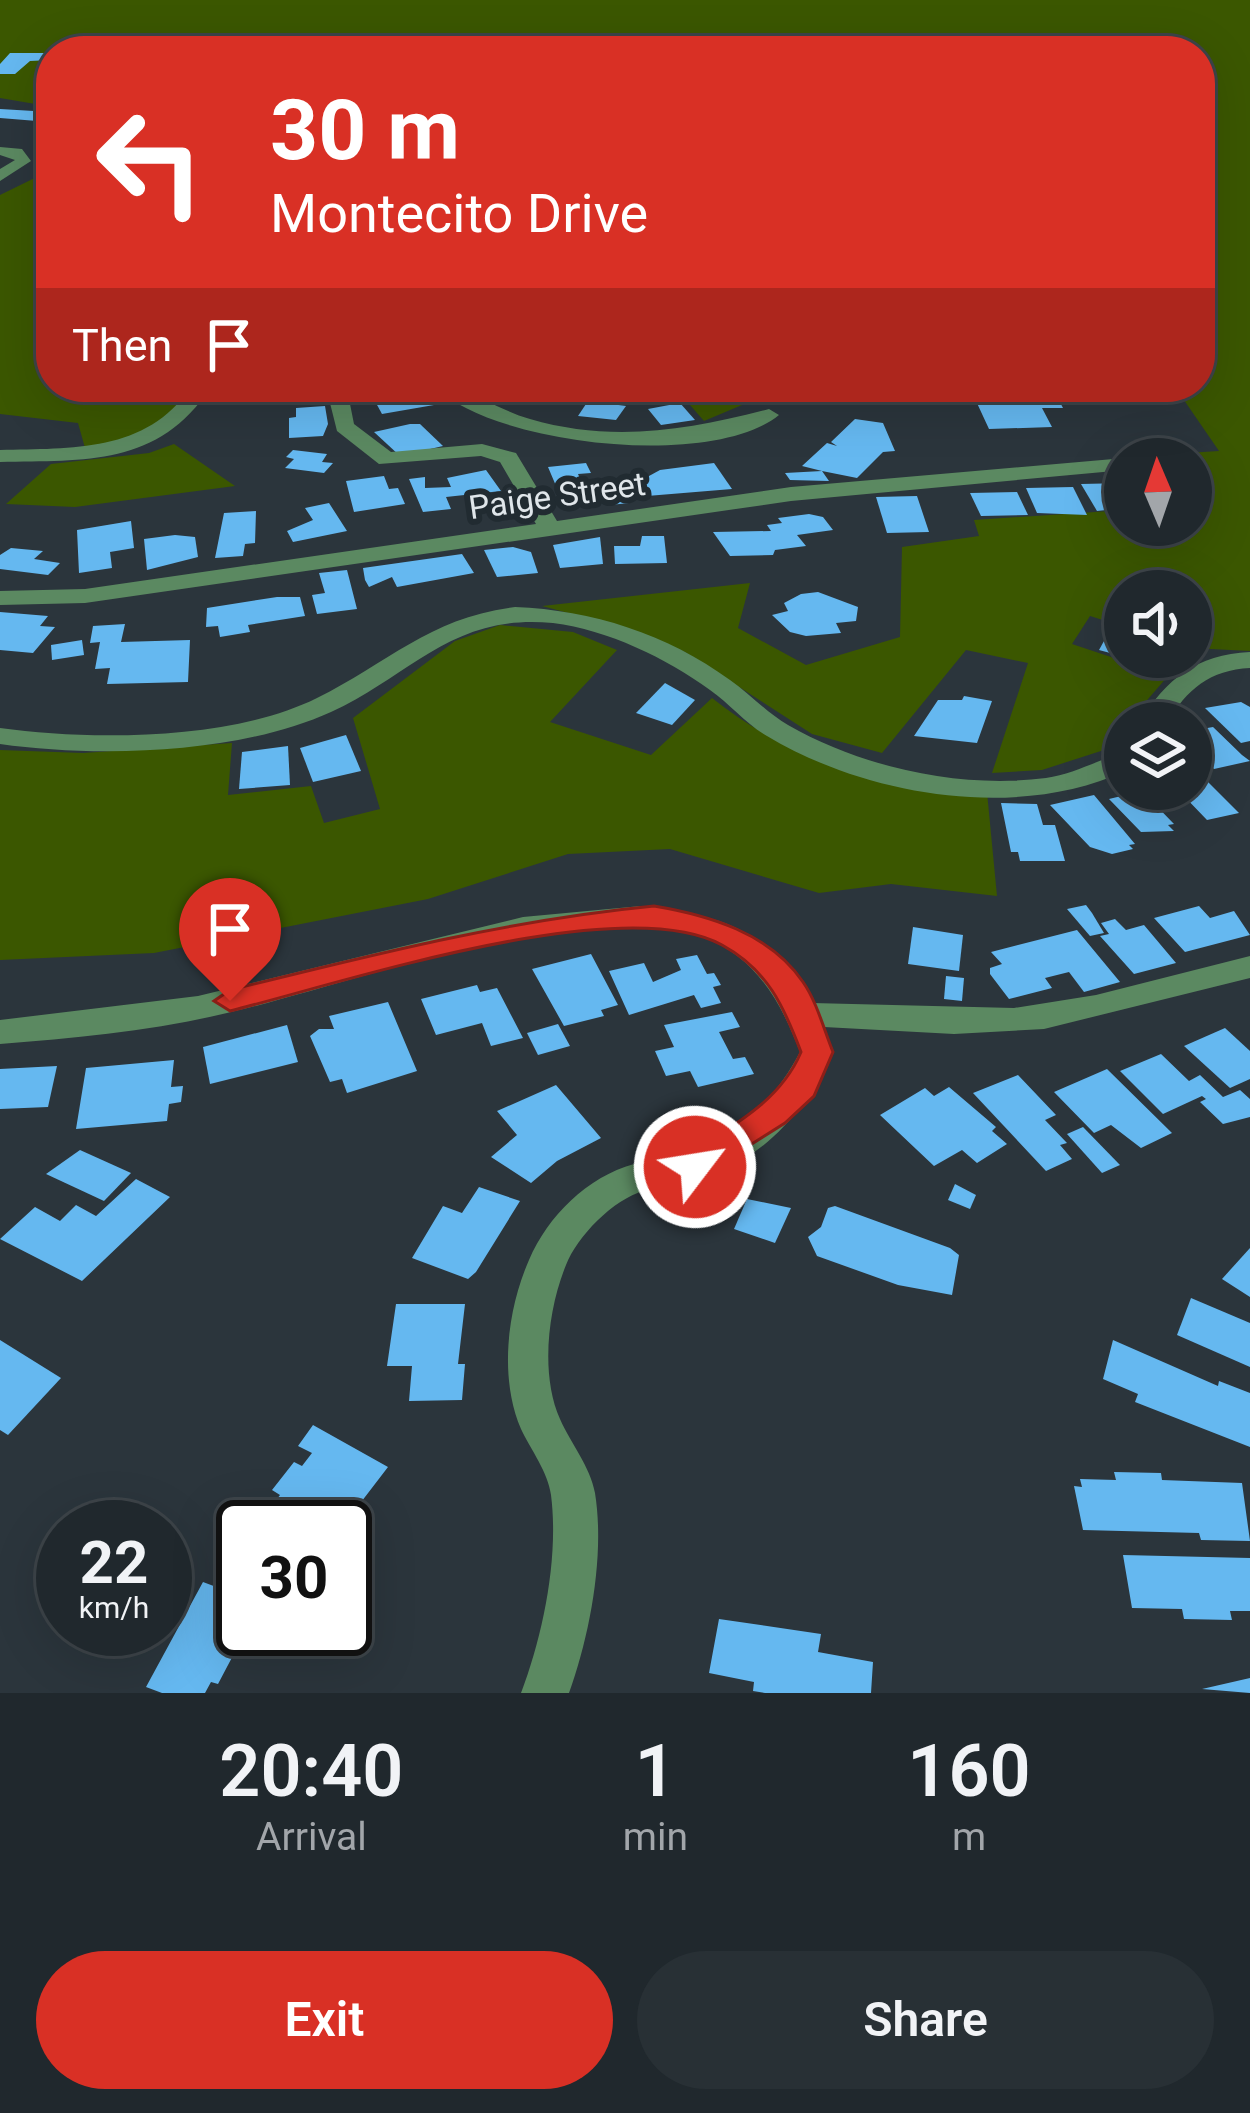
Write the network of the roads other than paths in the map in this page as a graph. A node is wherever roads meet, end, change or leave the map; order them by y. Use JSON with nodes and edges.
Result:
{"nodes":[{"id":1,"x":0,"y":151,"type":"edge"},
{"id":2,"x":0,"y":176,"type":"edge"},
{"id":3,"x":192,"y":402,"type":"edge"},
{"id":4,"x":340,"y":402,"type":"edge"},
{"id":5,"x":476,"y":402,"type":"edge"},
{"id":6,"x":769,"y":415,"type":"dead end"},
{"id":7,"x":0,"y":456,"type":"edge"},
{"id":8,"x":1104,"y":466,"type":"edge"},
{"id":9,"x":551,"y":530,"type":"junction"},
{"id":10,"x":0,"y":598,"type":"edge"},
{"id":11,"x":1250,"y":660,"type":"edge"},
{"id":12,"x":1169,"y":702,"type":"edge"},
{"id":13,"x":0,"y":736,"type":"edge"},
{"id":14,"x":1104,"y":771,"type":"edge"},
{"id":15,"x":1250,"y":967,"type":"edge"},
{"id":16,"x":804,"y":1014,"type":"junction"},
{"id":17,"x":0,"y":1032,"type":"edge"},
{"id":18,"x":545,"y":1693,"type":"edge"}],
"edges":[{"from":1,"to":2,"type":"street"},
{"from":3,"to":7,"type":"street"},
{"from":4,"to":9,"type":"street"},
{"from":5,"to":6,"type":"street"},
{"from":8,"to":9,"type":"street","name":"Paige Street"},
{"from":9,"to":10,"type":"street","name":"Paige Street"},
{"from":11,"to":12,"type":"street"},
{"from":13,"to":14,"type":"street"},
{"from":15,"to":16,"type":"street"},
{"from":16,"to":17,"type":"street"},
{"from":16,"to":18,"type":"street"}]}
